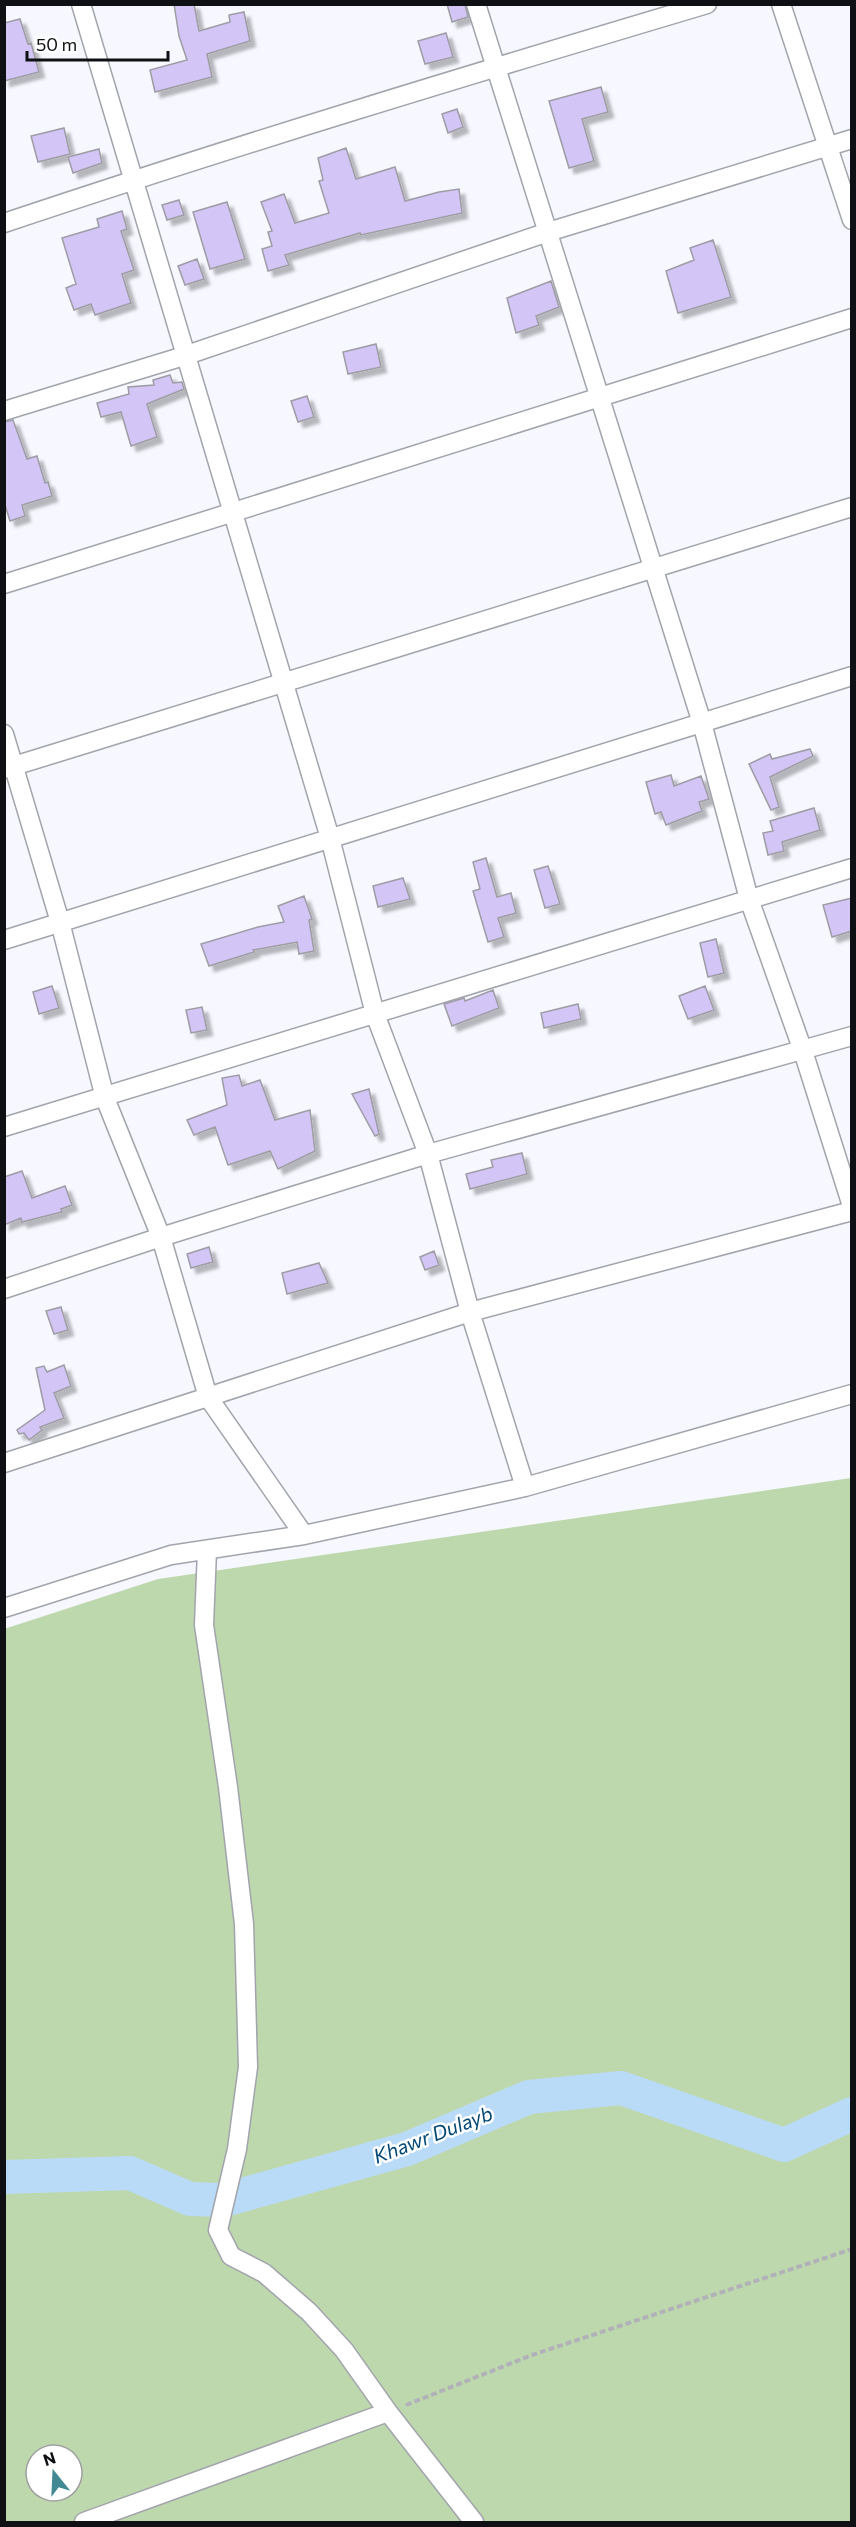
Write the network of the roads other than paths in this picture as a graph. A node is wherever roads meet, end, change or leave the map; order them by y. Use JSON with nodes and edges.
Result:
{"nodes":[{"id":1,"x":81,"y":4,"type":"edge"},
{"id":2,"x":476,"y":4,"type":"edge"},
{"id":3,"x":706,"y":4,"type":"edge"},
{"id":4,"x":781,"y":4,"type":"edge"},
{"id":5,"x":494,"y":67,"type":"junction"},
{"id":6,"x":852,"y":139,"type":"edge"},
{"id":7,"x":828,"y":146,"type":"junction"},
{"id":8,"x":132,"y":180,"type":"junction"},
{"id":9,"x":852,"y":220,"type":"edge"},
{"id":10,"x":4,"y":223,"type":"edge"},
{"id":11,"x":548,"y":232,"type":"junction"},
{"id":12,"x":852,"y":318,"type":"edge"},
{"id":13,"x":184,"y":356,"type":"junction"},
{"id":14,"x":601,"y":396,"type":"junction"},
{"id":15,"x":4,"y":411,"type":"edge"},
{"id":16,"x":852,"y":507,"type":"edge"},
{"id":17,"x":231,"y":513,"type":"junction"},
{"id":18,"x":654,"y":568,"type":"junction"},
{"id":19,"x":4,"y":584,"type":"edge"},
{"id":20,"x":852,"y":676,"type":"edge"},
{"id":21,"x":283,"y":683,"type":"junction"},
{"id":22,"x":702,"y":723,"type":"junction"},
{"id":23,"x":4,"y":734,"type":"edge"},
{"id":24,"x":9,"y":768,"type":"edge"},
{"id":25,"x":330,"y":838,"type":"junction"},
{"id":26,"x":852,"y":868,"type":"edge"},
{"id":27,"x":749,"y":899,"type":"junction"},
{"id":28,"x":60,"y":922,"type":"junction"},
{"id":29,"x":4,"y":940,"type":"edge"},
{"id":30,"x":375,"y":1014,"type":"junction"},
{"id":31,"x":852,"y":1036,"type":"edge"},
{"id":32,"x":803,"y":1051,"type":"junction"},
{"id":33,"x":105,"y":1098,"type":"junction"},
{"id":34,"x":4,"y":1127,"type":"edge"},
{"id":35,"x":428,"y":1154,"type":"junction"},
{"id":36,"x":852,"y":1206,"type":"edge"},
{"id":37,"x":852,"y":1210,"type":"edge"},
{"id":38,"x":160,"y":1237,"type":"junction"},
{"id":39,"x":4,"y":1289,"type":"edge"},
{"id":40,"x":470,"y":1312,"type":"junction"},
{"id":41,"x":852,"y":1394,"type":"edge"},
{"id":42,"x":208,"y":1397,"type":"junction"},
{"id":43,"x":4,"y":1463,"type":"edge"},
{"id":44,"x":525,"y":1487,"type":"junction"},
{"id":45,"x":304,"y":1535,"type":"junction"},
{"id":46,"x":207,"y":1550,"type":"junction"},
{"id":47,"x":4,"y":1608,"type":"edge"},
{"id":48,"x":388,"y":2412,"type":"junction"},
{"id":49,"x":84,"y":2523,"type":"edge"},
{"id":50,"x":474,"y":2523,"type":"edge"}],
"edges":[{"from":1,"to":8,"type":"street"},
{"from":2,"to":5,"type":"street"},
{"from":3,"to":5,"type":"street"},
{"from":4,"to":7,"type":"street"},
{"from":5,"to":8,"type":"street"},
{"from":5,"to":11,"type":"street"},
{"from":6,"to":7,"type":"street"},
{"from":7,"to":9,"type":"street"},
{"from":7,"to":11,"type":"street"},
{"from":8,"to":10,"type":"street"},
{"from":8,"to":13,"type":"street"},
{"from":11,"to":13,"type":"street"},
{"from":11,"to":14,"type":"street"},
{"from":12,"to":14,"type":"street"},
{"from":13,"to":15,"type":"street"},
{"from":13,"to":17,"type":"street"},
{"from":14,"to":17,"type":"street"},
{"from":14,"to":18,"type":"street"},
{"from":16,"to":18,"type":"street"},
{"from":17,"to":19,"type":"street"},
{"from":17,"to":21,"type":"street"},
{"from":18,"to":21,"type":"street"},
{"from":18,"to":22,"type":"street"},
{"from":20,"to":22,"type":"street"},
{"from":21,"to":24,"type":"street"},
{"from":21,"to":25,"type":"street"},
{"from":22,"to":25,"type":"street"},
{"from":22,"to":27,"type":"street"},
{"from":23,"to":24,"type":"street"},
{"from":24,"to":28,"type":"street"},
{"from":25,"to":28,"type":"street"},
{"from":25,"to":30,"type":"street"},
{"from":26,"to":27,"type":"street"},
{"from":27,"to":30,"type":"street"},
{"from":27,"to":32,"type":"street"},
{"from":28,"to":29,"type":"street"},
{"from":28,"to":33,"type":"street"},
{"from":30,"to":33,"type":"street"},
{"from":30,"to":35,"type":"street"},
{"from":31,"to":32,"type":"street"},
{"from":32,"to":35,"type":"street"},
{"from":32,"to":36,"type":"street"},
{"from":33,"to":34,"type":"street"},
{"from":33,"to":38,"type":"street"},
{"from":35,"to":38,"type":"street"},
{"from":35,"to":40,"type":"street"},
{"from":37,"to":40,"type":"street"},
{"from":38,"to":39,"type":"street"},
{"from":38,"to":42,"type":"street"},
{"from":40,"to":42,"type":"street"},
{"from":40,"to":44,"type":"street"},
{"from":41,"to":44,"type":"street"},
{"from":42,"to":43,"type":"street"},
{"from":42,"to":45,"type":"street"},
{"from":44,"to":45,"type":"street"},
{"from":45,"to":46,"type":"street"},
{"from":46,"to":47,"type":"street"},
{"from":46,"to":48,"type":"street"},
{"from":48,"to":49,"type":"street"},
{"from":48,"to":50,"type":"street"}]}
